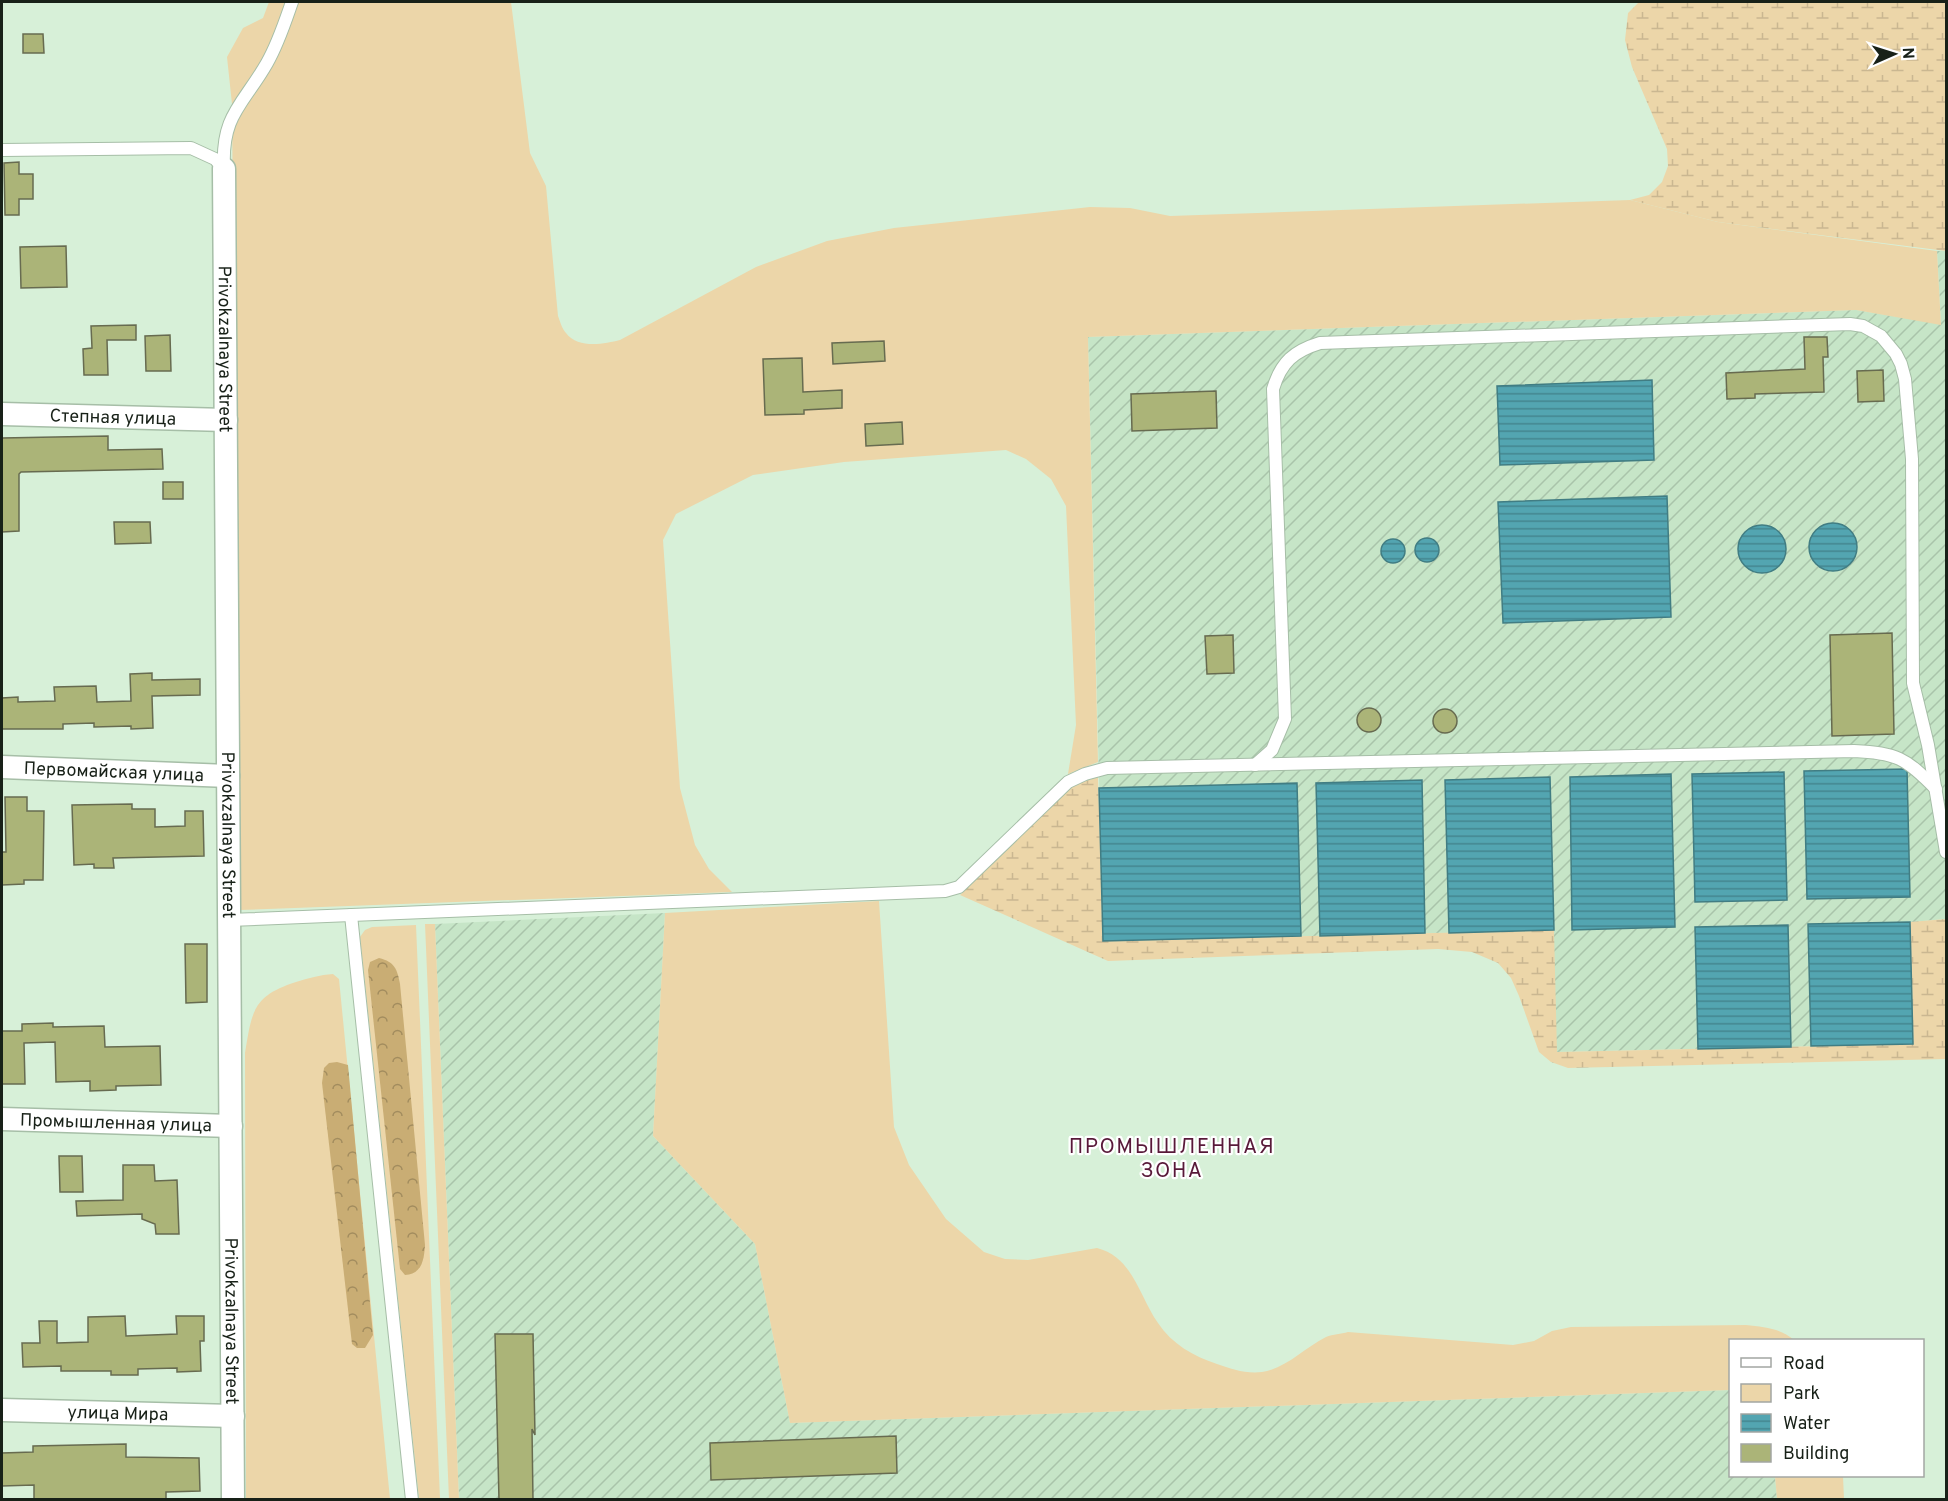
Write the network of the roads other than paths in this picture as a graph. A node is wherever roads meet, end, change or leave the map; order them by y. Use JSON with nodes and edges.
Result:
{"nodes":[{"id":1,"x":292,"y":2,"type":"edge"},
{"id":2,"x":2,"y":150,"type":"edge"},
{"id":3,"x":224,"y":169,"type":"junction"},
{"id":4,"x":2,"y":414,"type":"edge"},
{"id":5,"x":226,"y":420,"type":"junction"},
{"id":6,"x":1256,"y":765,"type":"junction"},
{"id":7,"x":2,"y":767,"type":"edge"},
{"id":8,"x":228,"y":776,"type":"junction"},
{"id":9,"x":1936,"y":789,"type":"junction"},
{"id":10,"x":1947,"y":852,"type":"edge"},
{"id":11,"x":351,"y":915,"type":"junction"},
{"id":12,"x":230,"y":920,"type":"junction"},
{"id":13,"x":2,"y":1119,"type":"edge"},
{"id":14,"x":231,"y":1126,"type":"junction"},
{"id":15,"x":2,"y":1410,"type":"edge"},
{"id":16,"x":233,"y":1416,"type":"junction"},
{"id":17,"x":233,"y":1500,"type":"edge"},
{"id":18,"x":412,"y":1500,"type":"edge"}],
"edges":[{"from":1,"to":3,"type":"lane"},
{"from":2,"to":3,"type":"lane"},
{"from":3,"to":5,"type":"street","name":"Privokzalnaya Street"},
{"from":4,"to":5,"type":"street","name":"Степная улица"},
{"from":5,"to":8,"type":"street","name":"Privokzalnaya Street"},
{"from":6,"to":9,"type":"lane"},
{"from":6,"to":9,"type":"lane"},
{"from":6,"to":11,"type":"lane"},
{"from":7,"to":8,"type":"street","name":"Первомайская улица"},
{"from":8,"to":12,"type":"street","name":"Privokzalnaya Street"},
{"from":9,"to":10,"type":"lane"},
{"from":11,"to":12,"type":"lane"},
{"from":11,"to":18,"type":"lane"},
{"from":12,"to":14,"type":"street","name":"Privokzalnaya Street"},
{"from":13,"to":14,"type":"street","name":"Промышленная улица"},
{"from":14,"to":16,"type":"street","name":"Privokzalnaya Street"},
{"from":15,"to":16,"type":"street","name":"улица Мира"},
{"from":16,"to":17,"type":"street","name":"Privokzalnaya Street"}]}
